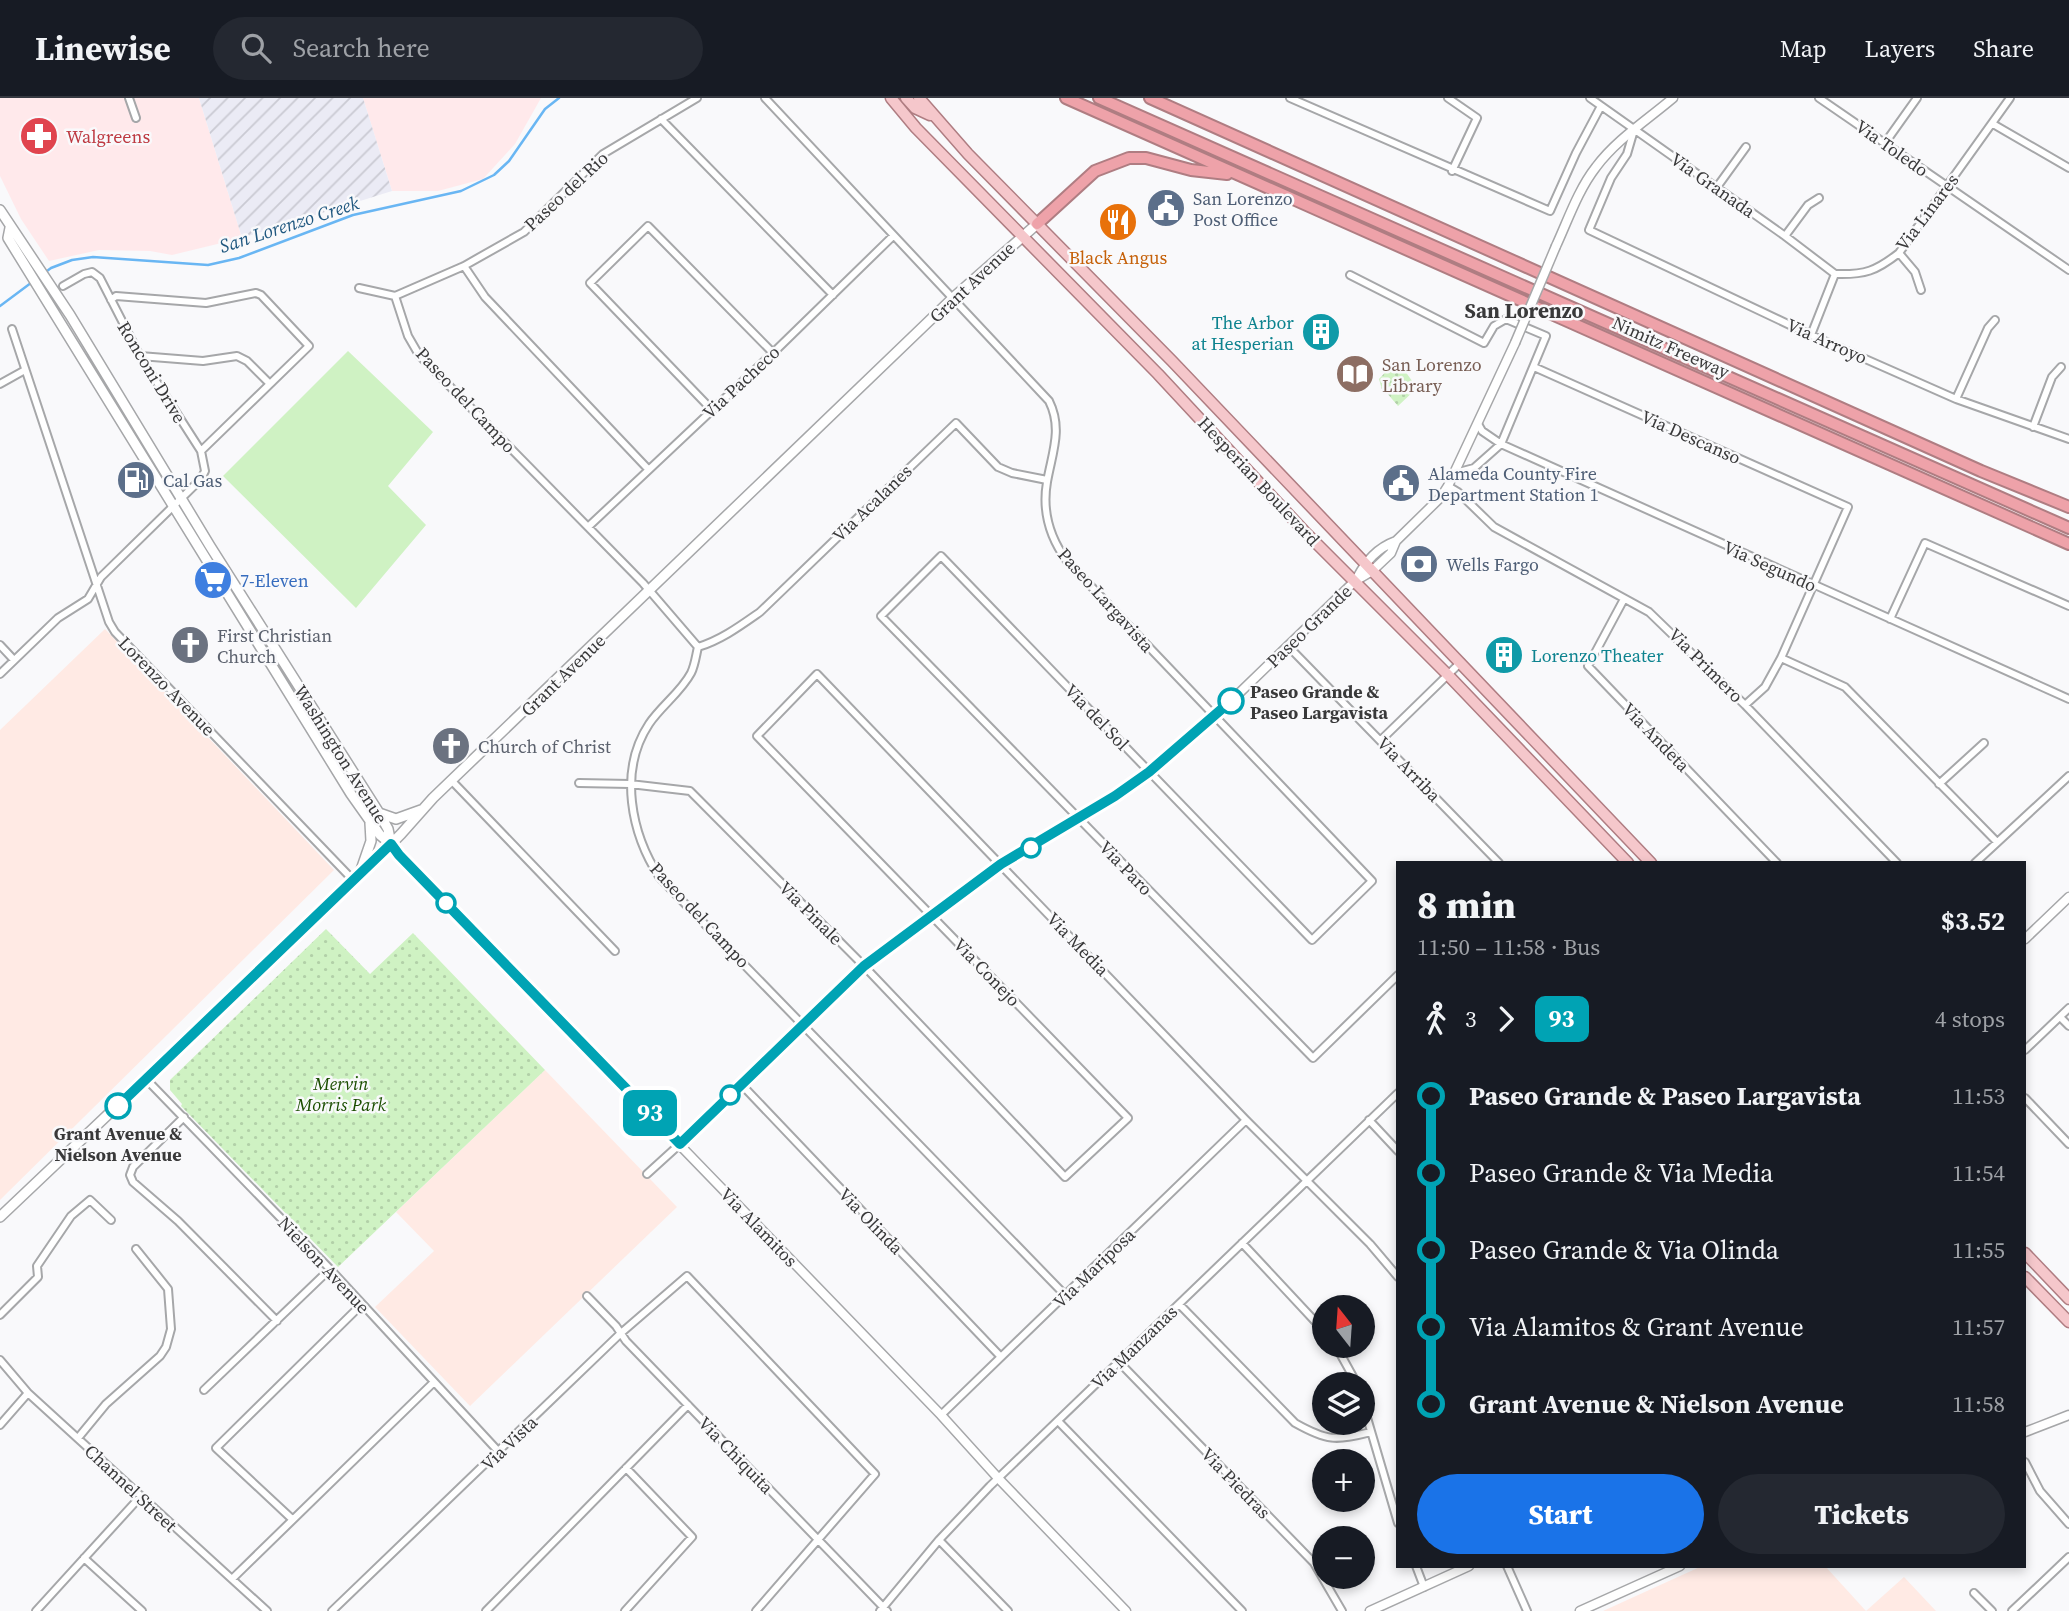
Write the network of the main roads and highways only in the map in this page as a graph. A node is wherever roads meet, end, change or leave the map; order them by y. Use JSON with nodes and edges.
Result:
{"nodes":[{"id":1,"x":891,"y":98,"type":"edge"},
{"id":2,"x":906,"y":98,"type":"edge"},
{"id":3,"x":919,"y":98,"type":"edge"},
{"id":4,"x":1066,"y":98,"type":"edge"},
{"id":5,"x":1099,"y":98,"type":"edge"},
{"id":6,"x":1150,"y":98,"type":"edge"},
{"id":7,"x":933,"y":116,"type":"junction"},
{"id":8,"x":1237,"y":175,"type":"junction"},
{"id":9,"x":0,"y":210,"type":"edge"},
{"id":10,"x":1037,"y":224,"type":"junction"},
{"id":11,"x":1021,"y":236,"type":"junction"},
{"id":12,"x":31,"y":266,"type":"junction"},
{"id":13,"x":2069,"y":507,"type":"edge"},
{"id":14,"x":2069,"y":528,"type":"edge"},
{"id":15,"x":2069,"y":544,"type":"edge"},
{"id":16,"x":422,"y":810,"type":"junction"},
{"id":17,"x":379,"y":813,"type":"junction"},
{"id":18,"x":368,"y":818,"type":"junction"},
{"id":19,"x":391,"y":844,"type":"junction"},
{"id":20,"x":1626,"y":861,"type":"edge"},
{"id":21,"x":1649,"y":861,"type":"edge"},
{"id":22,"x":357,"y":878,"type":"junction"},
{"id":23,"x":0,"y":1217,"type":"edge"},
{"id":24,"x":2028,"y":1258,"type":"edge"},
{"id":25,"x":2026,"y":1278,"type":"edge"},
{"id":26,"x":2069,"y":1299,"type":"edge"},
{"id":27,"x":2069,"y":1322,"type":"edge"}],
"edges":[{"from":1,"to":11,"type":"main road","name":"Hesperian Boulevard"},
{"from":2,"to":7,"type":"main road"},
{"from":3,"to":7,"type":"main road","name":"Hesperian Boulevard"},
{"from":4,"to":8,"type":"highway","name":"Nimitz Freeway"},
{"from":5,"to":14,"type":"highway"},
{"from":6,"to":13,"type":"highway","name":"Nimitz Freeway"},
{"from":7,"to":10,"type":"main road","name":"Hesperian Boulevard"},
{"from":8,"to":10,"type":"highway"},
{"from":8,"to":15,"type":"highway","name":"Nimitz Freeway"},
{"from":9,"to":12,"type":"main road","name":"Washington Avenue"},
{"from":10,"to":11,"type":"main road","name":"Grant Avenue"},
{"from":10,"to":21,"type":"main road","name":"Hesperian Boulevard"},
{"from":11,"to":16,"type":"main road","name":"Grant Avenue"},
{"from":11,"to":20,"type":"main road","name":"Hesperian Boulevard"},
{"from":12,"to":17,"type":"main road","name":"Washington Avenue"},
{"from":12,"to":18,"type":"main road","name":"Washington Avenue"},
{"from":16,"to":17,"type":"main road"},
{"from":16,"to":19,"type":"main road","name":"Grant Avenue"},
{"from":17,"to":19,"type":"main road","name":"Washington Avenue"},
{"from":18,"to":19,"type":"main road","name":"Washington Avenue"},
{"from":18,"to":22,"type":"main road"},
{"from":19,"to":22,"type":"main road","name":"Grant Avenue"},
{"from":22,"to":23,"type":"main road","name":"Grant Avenue"},
{"from":24,"to":26,"type":"main road"},
{"from":25,"to":27,"type":"main road"}]}
